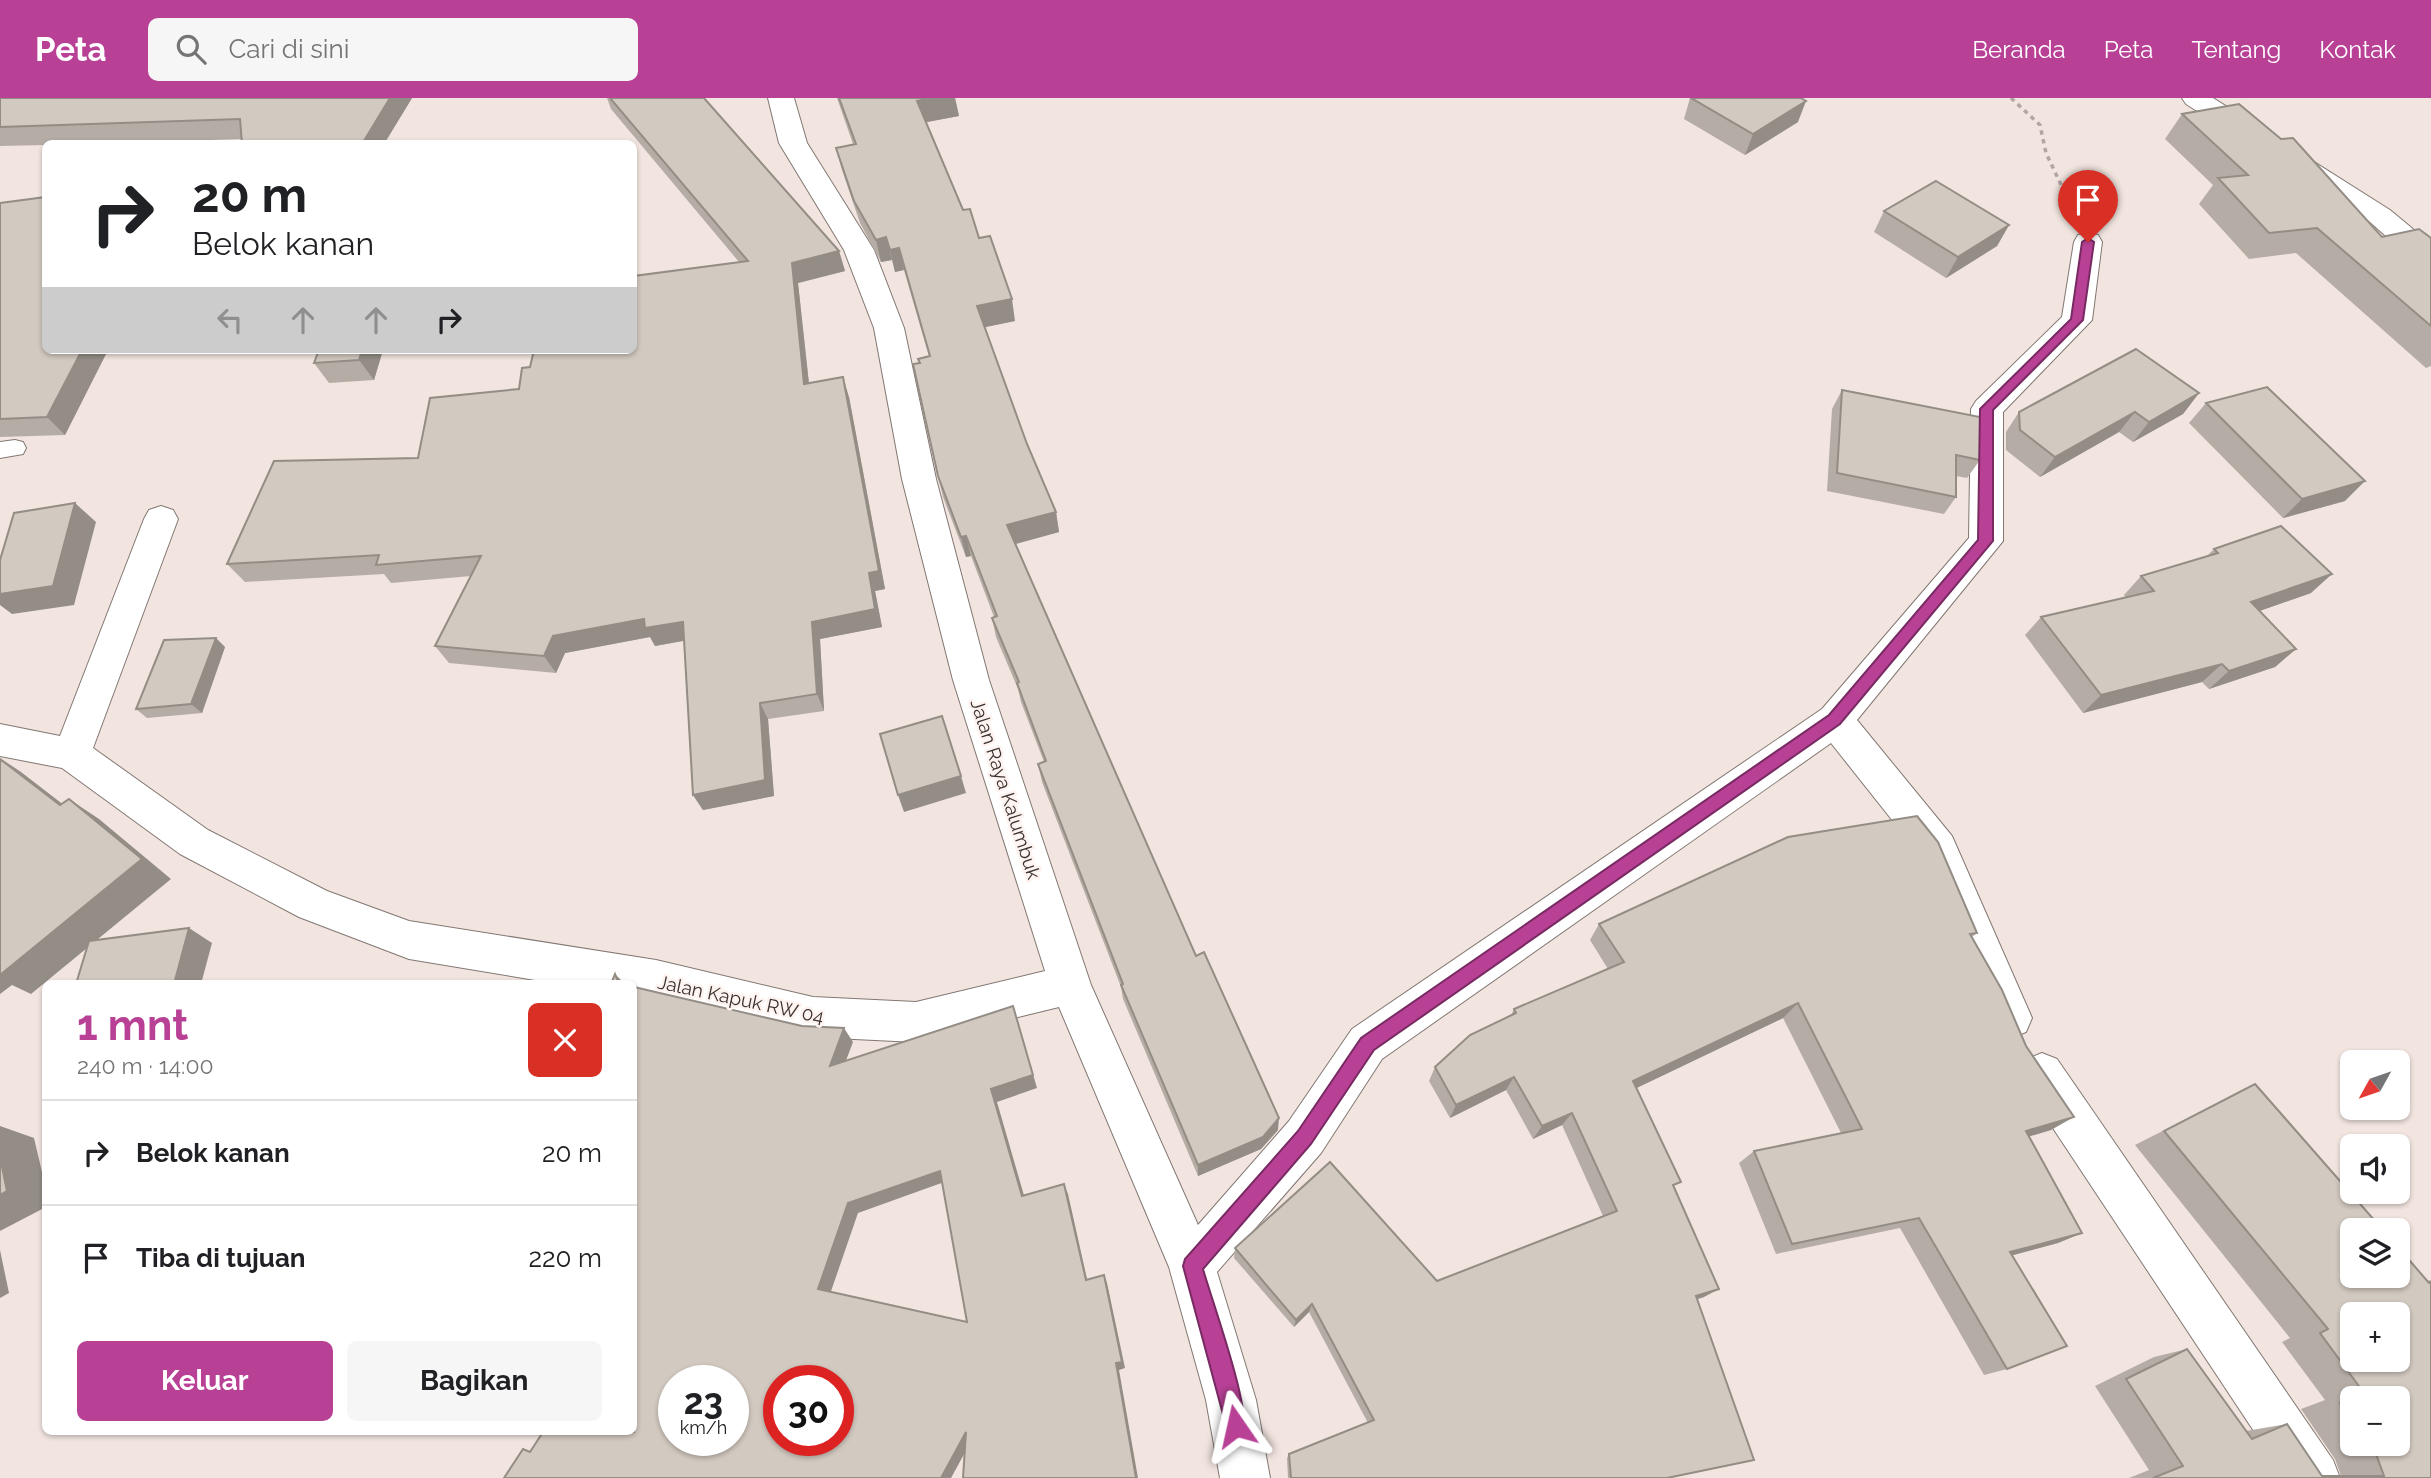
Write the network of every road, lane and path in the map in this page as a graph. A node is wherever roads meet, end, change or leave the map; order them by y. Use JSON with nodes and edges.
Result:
{"nodes":[{"id":1,"x":781,"y":98,"type":"edge"},
{"id":2,"x":2011,"y":98,"type":"edge"},
{"id":3,"x":2195,"y":98,"type":"edge"},
{"id":4,"x":2088,"y":242,"type":"joint"},
{"id":5,"x":2431,"y":260,"type":"edge"},
{"id":6,"x":162,"y":519,"type":"dead end"},
{"id":7,"x":1835,"y":720,"type":"junction"},
{"id":8,"x":0,"y":740,"type":"edge"},
{"id":9,"x":72,"y":754,"type":"junction"},
{"id":10,"x":1070,"y":985,"type":"junction"},
{"id":11,"x":1192,"y":1266,"type":"junction"},
{"id":12,"x":1245,"y":1478,"type":"edge"},
{"id":13,"x":2315,"y":1478,"type":"edge"}],
"edges":[{"from":1,"to":10,"type":"street","name":"Jalan Raya Kalumbuk"},
{"from":2,"to":4,"type":"path"},
{"from":3,"to":5,"type":"street"},
{"from":4,"to":7,"type":"street"},
{"from":6,"to":9,"type":"street"},
{"from":7,"to":11,"type":"street"},
{"from":7,"to":13,"type":"street"},
{"from":8,"to":9,"type":"street","name":"Jalan Kapuk RW 04"},
{"from":9,"to":10,"type":"street","name":"Jalan Kapuk RW 04"},
{"from":10,"to":11,"type":"street","name":"Jalan Raya Kalumbuk"},
{"from":11,"to":12,"type":"street","name":"Jalan Raya Kalumbuk"}]}
